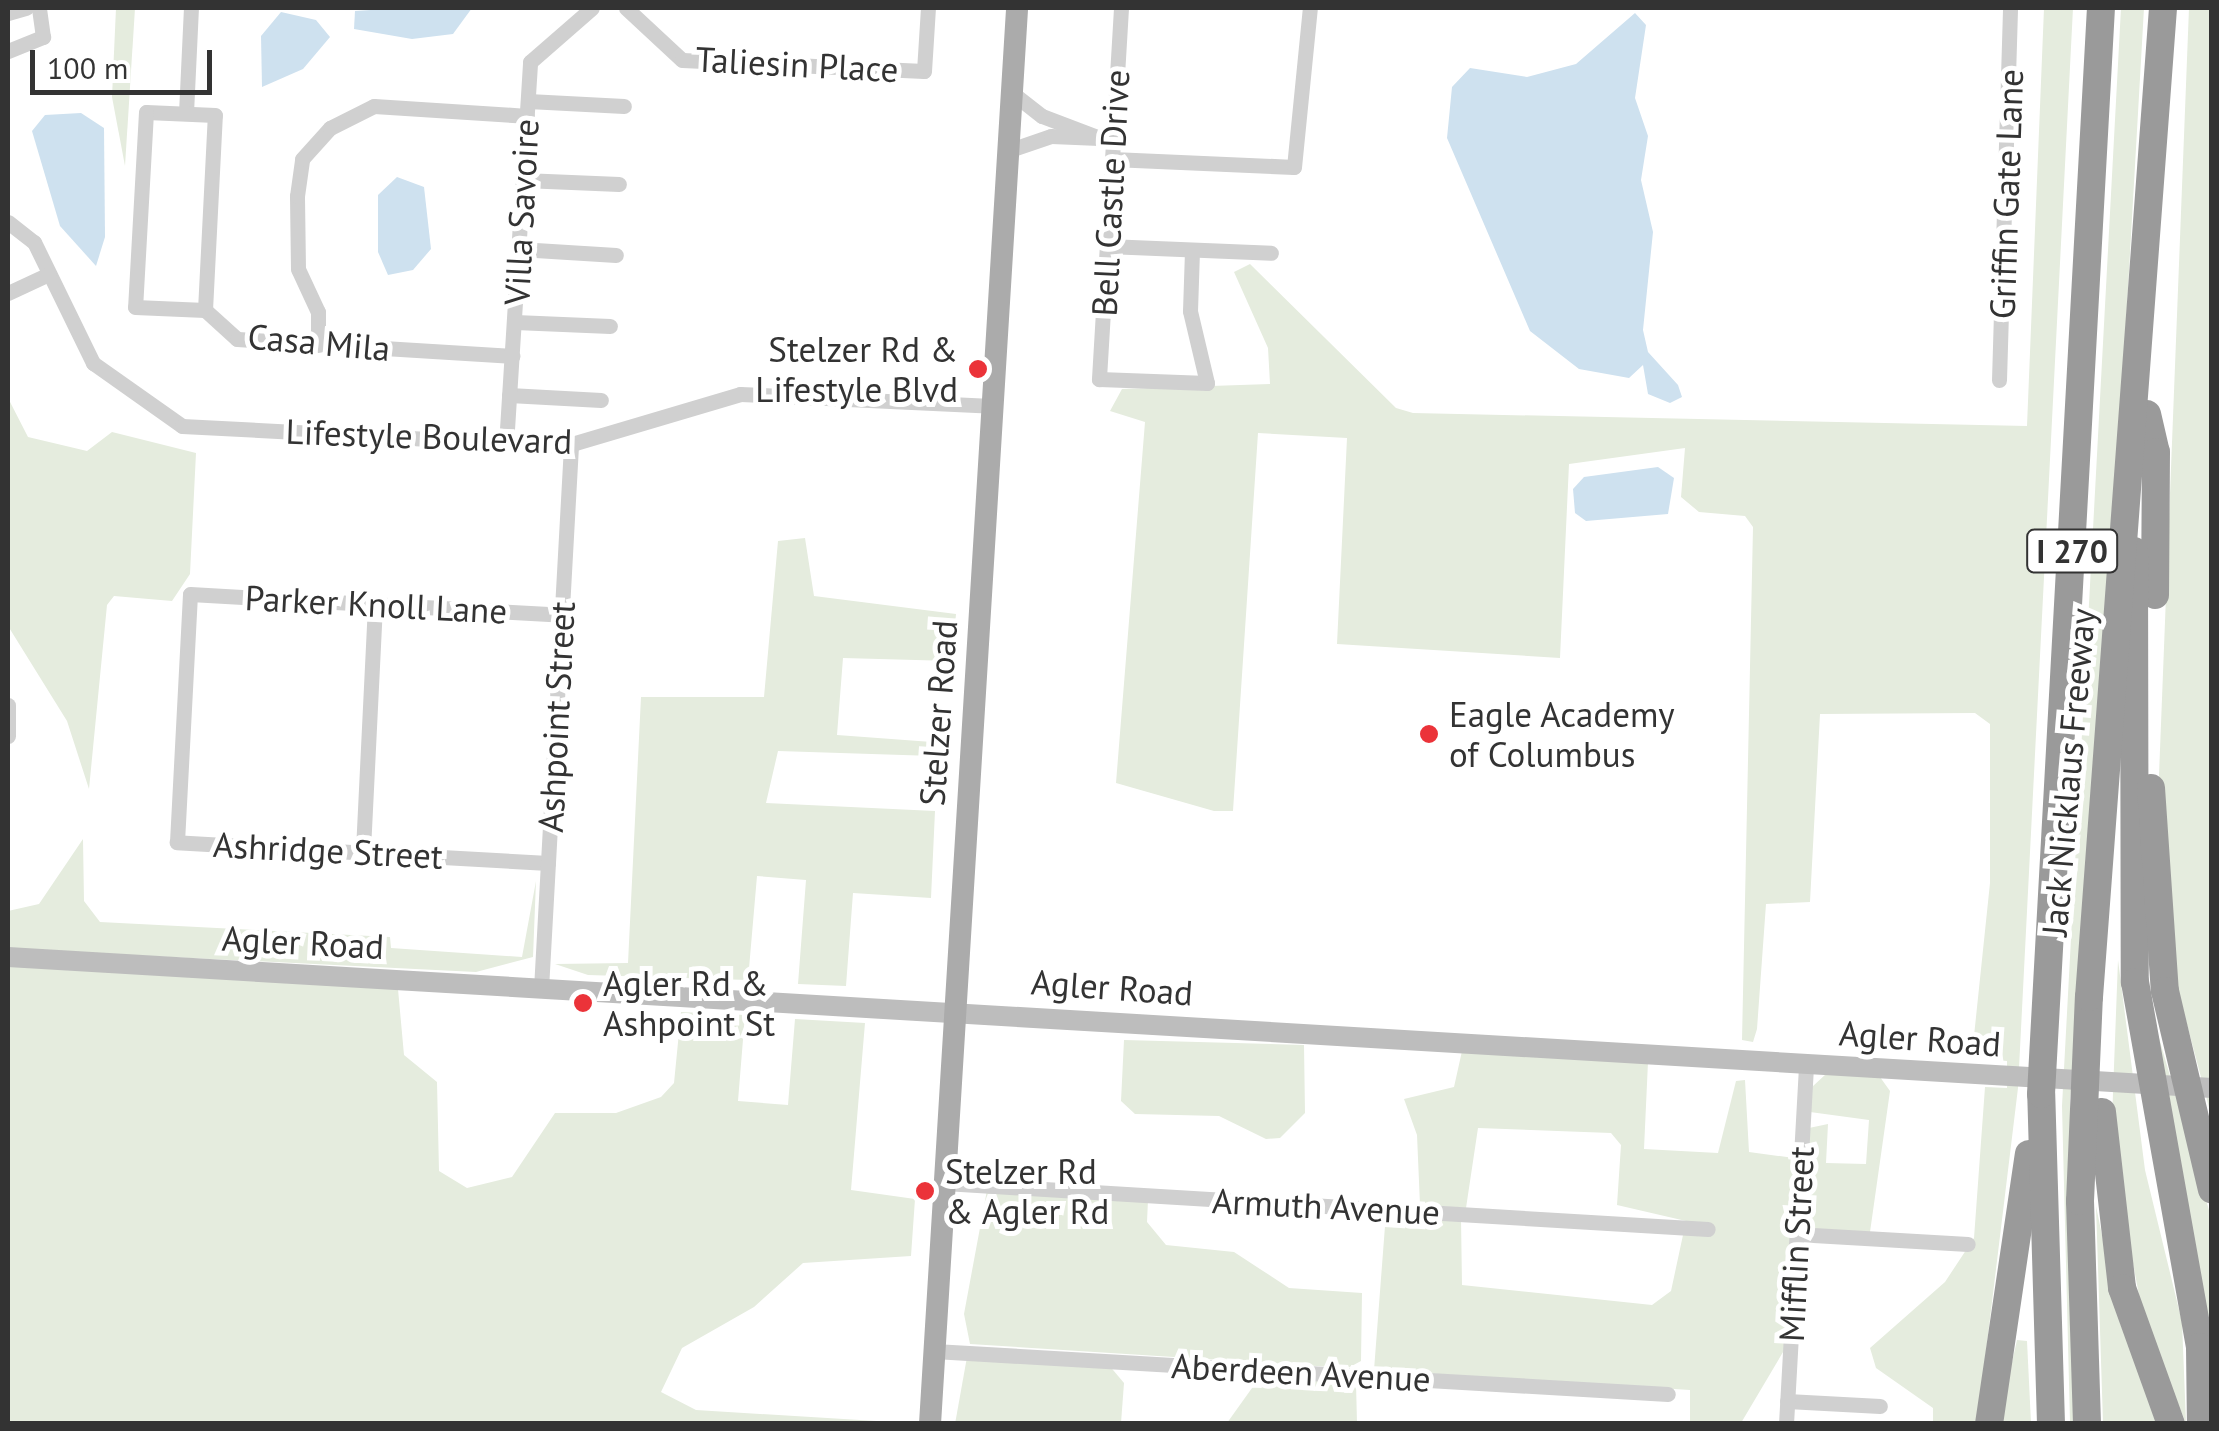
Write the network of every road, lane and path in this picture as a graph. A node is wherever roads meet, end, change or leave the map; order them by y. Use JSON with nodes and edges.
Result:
{"nodes":[{"id":1,"x":26,"y":8,"type":"edge"},
{"id":2,"x":39,"y":8,"type":"edge"},
{"id":3,"x":191,"y":8,"type":"edge"},
{"id":4,"x":592,"y":8,"type":"edge"},
{"id":5,"x":626,"y":8,"type":"edge"},
{"id":6,"x":928,"y":8,"type":"edge"},
{"id":7,"x":1017,"y":8,"type":"edge"},
{"id":8,"x":1121,"y":8,"type":"edge"},
{"id":9,"x":1310,"y":8,"type":"edge"},
{"id":10,"x":2010,"y":8,"type":"edge"},
{"id":11,"x":2101,"y":8,"type":"edge"},
{"id":12,"x":2163,"y":8,"type":"edge"},
{"id":13,"x":8,"y":14,"type":"edge"},
{"id":14,"x":8,"y":51,"type":"edge"},
{"id":15,"x":1011,"y":92,"type":"junction"},
{"id":16,"x":624,"y":106,"type":"dead end"},
{"id":17,"x":528,"y":108,"type":"junction"},
{"id":18,"x":186,"y":113,"type":"junction"},
{"id":19,"x":1108,"y":147,"type":"junction"},
{"id":20,"x":1008,"y":151,"type":"junction"},
{"id":21,"x":523,"y":180,"type":"junction"},
{"id":22,"x":618,"y":184,"type":"dead end"},
{"id":23,"x":8,"y":222,"type":"edge"},
{"id":24,"x":1107,"y":246,"type":"junction"},
{"id":25,"x":519,"y":249,"type":"junction"},
{"id":26,"x":1192,"y":250,"type":"junction"},
{"id":27,"x":1271,"y":253,"type":"dead end"},
{"id":28,"x":616,"y":255,"type":"dead end"},
{"id":29,"x":49,"y":274,"type":"junction"},
{"id":30,"x":8,"y":293,"type":"edge"},
{"id":31,"x":205,"y":310,"type":"junction"},
{"id":32,"x":515,"y":322,"type":"junction"},
{"id":33,"x":610,"y":326,"type":"dead end"},
{"id":34,"x":318,"y":345,"type":"junction"},
{"id":35,"x":512,"y":356,"type":"junction"},
{"id":36,"x":1998,"y":380,"type":"dead end"},
{"id":37,"x":2141,"y":394,"type":"junction"},
{"id":38,"x":509,"y":395,"type":"junction"},
{"id":39,"x":601,"y":400,"type":"dead end"},
{"id":40,"x":992,"y":406,"type":"junction"},
{"id":41,"x":506,"y":445,"type":"junction"},
{"id":42,"x":571,"y":445,"type":"junction"},
{"id":43,"x":2129,"y":530,"type":"junction"},
{"id":44,"x":190,"y":594,"type":"joint"},
{"id":45,"x":375,"y":604,"type":"junction"},
{"id":46,"x":562,"y":615,"type":"junction"},
{"id":47,"x":8,"y":706,"type":"edge"},
{"id":48,"x":8,"y":736,"type":"edge"},
{"id":49,"x":2106,"y":840,"type":"junction"},
{"id":50,"x":363,"y":850,"type":"junction"},
{"id":51,"x":548,"y":862,"type":"junction"},
{"id":52,"x":8,"y":957,"type":"edge"},
{"id":53,"x":541,"y":989,"type":"junction"},
{"id":54,"x":955,"y":1009,"type":"junction"},
{"id":55,"x":2177,"y":1059,"type":"junction"},
{"id":56,"x":1806,"y":1064,"type":"junction"},
{"id":57,"x":2212,"y":1088,"type":"edge"},
{"id":58,"x":2041,"y":1094,"type":"junction"},
{"id":59,"x":2212,"y":1143,"type":"edge"},
{"id":60,"x":944,"y":1183,"type":"junction"},
{"id":61,"x":2212,"y":1190,"type":"edge"},
{"id":62,"x":1708,"y":1229,"type":"dead end"},
{"id":63,"x":1796,"y":1234,"type":"junction"},
{"id":64,"x":1968,"y":1244,"type":"dead end"},
{"id":65,"x":934,"y":1351,"type":"junction"},
{"id":66,"x":1668,"y":1394,"type":"dead end"},
{"id":67,"x":1787,"y":1401,"type":"junction"},
{"id":68,"x":1880,"y":1406,"type":"dead end"},
{"id":69,"x":930,"y":1424,"type":"edge"},
{"id":70,"x":1786,"y":1424,"type":"edge"},
{"id":71,"x":1989,"y":1424,"type":"edge"},
{"id":72,"x":2050,"y":1424,"type":"edge"},
{"id":73,"x":2087,"y":1424,"type":"edge"},
{"id":74,"x":2170,"y":1424,"type":"edge"},
{"id":75,"x":2201,"y":1424,"type":"edge"}],
"edges":[{"from":1,"to":13,"type":"street"},
{"from":2,"to":14,"type":"street"},
{"from":3,"to":18,"type":"street"},
{"from":4,"to":17,"type":"street","name":"Villa Savoire"},
{"from":5,"to":6,"type":"street","name":"Taliesin Place"},
{"from":7,"to":15,"type":"main road","name":"Stelzer Road"},
{"from":8,"to":19,"type":"street","name":"Bell Castle Drive"},
{"from":9,"to":19,"type":"street"},
{"from":10,"to":36,"type":"street","name":"Griffin Gate Lane"},
{"from":11,"to":58,"type":"highway","name":"Jack Nicklaus Freeway","number":"I 270"},
{"from":12,"to":37,"type":"highway","name":"Jack Nicklaus Freeway","number":"I 270"},
{"from":15,"to":19,"type":"street"},
{"from":15,"to":20,"type":"main road","name":"Stelzer Road"},
{"from":16,"to":17,"type":"street"},
{"from":17,"to":21,"type":"street","name":"Villa Savoire"},
{"from":17,"to":34,"type":"street"},
{"from":18,"to":31,"type":"street"},
{"from":18,"to":31,"type":"street","name":"Casa Mila"},
{"from":19,"to":20,"type":"street"},
{"from":19,"to":24,"type":"street","name":"Bell Castle Drive"},
{"from":20,"to":40,"type":"main road","name":"Stelzer Road"},
{"from":21,"to":22,"type":"street"},
{"from":21,"to":25,"type":"street","name":"Villa Savoire"},
{"from":23,"to":29,"type":"street"},
{"from":24,"to":26,"type":"street"},
{"from":24,"to":26,"type":"street","name":"Bell Castle Drive"},
{"from":25,"to":28,"type":"street"},
{"from":25,"to":32,"type":"street","name":"Villa Savoire"},
{"from":26,"to":27,"type":"street"},
{"from":29,"to":30,"type":"street"},
{"from":29,"to":41,"type":"street","name":"Lifestyle Boulevard"},
{"from":31,"to":34,"type":"street","name":"Casa Mila"},
{"from":32,"to":33,"type":"street"},
{"from":32,"to":35,"type":"street","name":"Villa Savoire"},
{"from":34,"to":35,"type":"street","name":"Casa Mila"},
{"from":35,"to":38,"type":"street","name":"Villa Savoire"},
{"from":37,"to":43,"type":"highway","name":"Jack Nicklaus Freeway","number":"I 270"},
{"from":37,"to":55,"type":"highway"},
{"from":38,"to":39,"type":"street"},
{"from":38,"to":41,"type":"street","name":"Villa Savoire"},
{"from":40,"to":42,"type":"street","name":"Lifestyle Boulevard"},
{"from":40,"to":54,"type":"main road","name":"Stelzer Road"},
{"from":41,"to":42,"type":"street","name":"Lifestyle Boulevard"},
{"from":42,"to":46,"type":"street","name":"Ashpoint Street"},
{"from":43,"to":49,"type":"highway","name":"Jack Nicklaus Freeway","number":"I 270"},
{"from":43,"to":75,"type":"highway"},
{"from":44,"to":45,"type":"street","name":"Parker Knoll Lane"},
{"from":44,"to":50,"type":"street","name":"Ashridge Street"},
{"from":45,"to":46,"type":"street","name":"Parker Knoll Lane"},
{"from":45,"to":50,"type":"street"},
{"from":46,"to":51,"type":"street","name":"Ashpoint Street"},
{"from":47,"to":48,"type":"street"},
{"from":49,"to":73,"type":"highway","name":"Jack Nicklaus Freeway","number":"I 270"},
{"from":49,"to":74,"type":"highway"},
{"from":50,"to":51,"type":"street","name":"Ashridge Street"},
{"from":51,"to":53,"type":"street","name":"Ashpoint Street"},
{"from":52,"to":53,"type":"main road","name":"Agler Road"},
{"from":53,"to":54,"type":"main road","name":"Agler Road"},
{"from":54,"to":56,"type":"main road","name":"Agler Road"},
{"from":54,"to":60,"type":"main road","name":"Stelzer Road"},
{"from":55,"to":59,"type":"highway"},
{"from":55,"to":61,"type":"highway"},
{"from":56,"to":57,"type":"main road","name":"Agler Road"},
{"from":56,"to":63,"type":"street","name":"Mifflin Street"},
{"from":58,"to":71,"type":"highway"},
{"from":58,"to":72,"type":"highway","name":"Jack Nicklaus Freeway","number":"I 270"},
{"from":60,"to":62,"type":"street","name":"Armuth Avenue"},
{"from":60,"to":65,"type":"main road","name":"Stelzer Road"},
{"from":63,"to":64,"type":"street"},
{"from":63,"to":67,"type":"street","name":"Mifflin Street"},
{"from":65,"to":66,"type":"street","name":"Aberdeen Avenue"},
{"from":65,"to":69,"type":"main road","name":"Stelzer Road"},
{"from":67,"to":68,"type":"street"},
{"from":67,"to":70,"type":"street","name":"Mifflin Street"}]}
